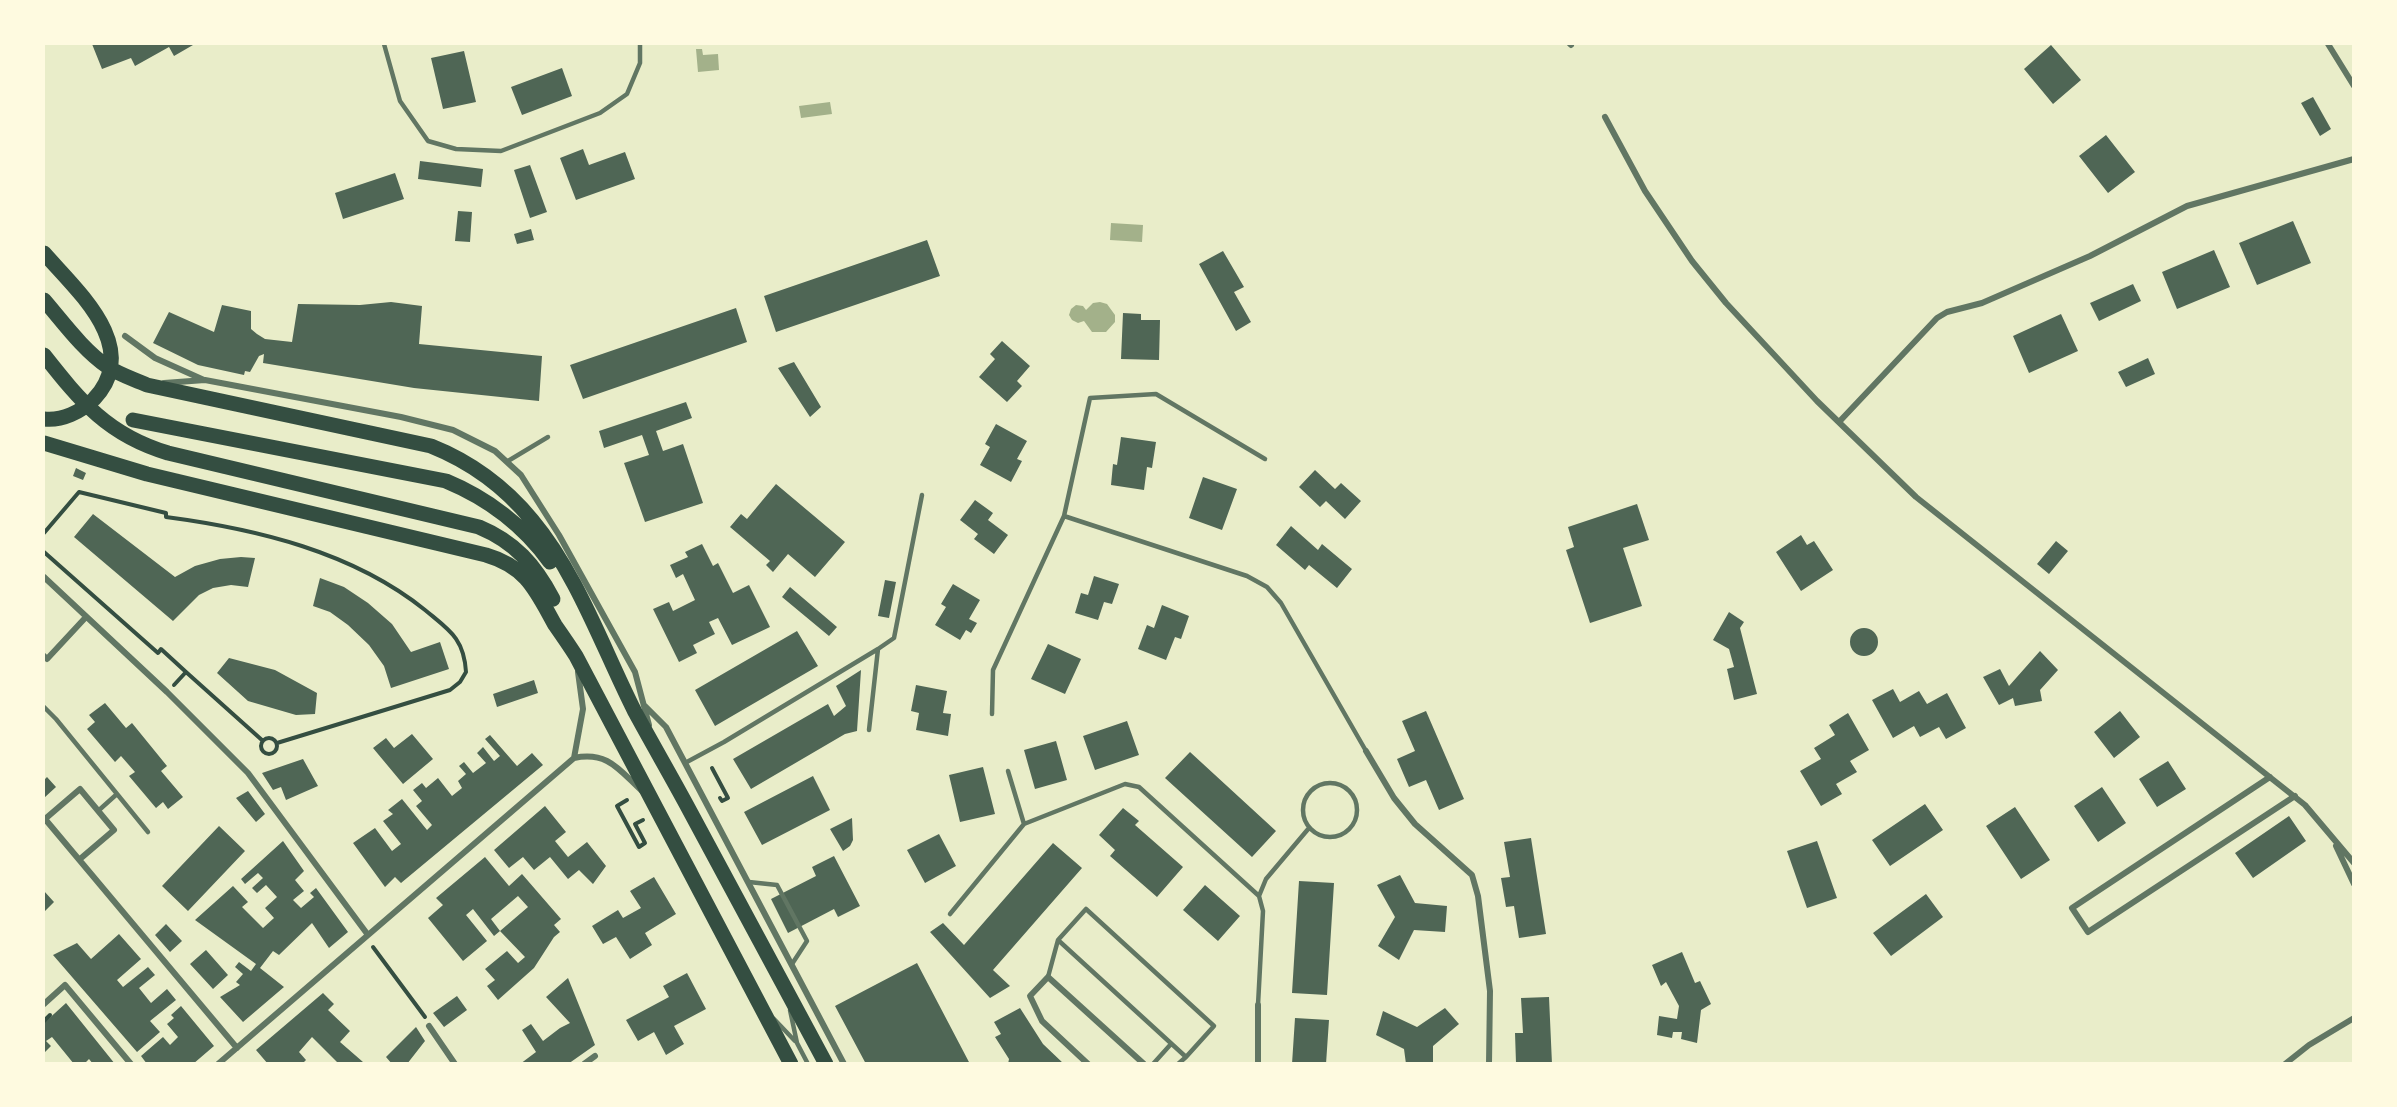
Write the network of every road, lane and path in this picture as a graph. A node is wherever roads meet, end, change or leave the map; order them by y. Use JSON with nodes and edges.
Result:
{"nodes":[{"id":1,"x":384,"y":44,"type":"edge"},
{"id":2,"x":640,"y":44,"type":"edge"},
{"id":3,"x":2328,"y":44,"type":"edge"},
{"id":4,"x":2354,"y":86,"type":"edge"},
{"id":5,"x":1605,"y":117,"type":"dead end"},
{"id":6,"x":2354,"y":159,"type":"edge"},
{"id":7,"x":44,"y":253,"type":"edge"},
{"id":8,"x":44,"y":300,"type":"edge"},
{"id":9,"x":125,"y":336,"type":"dead end"},
{"id":10,"x":44,"y":355,"type":"edge"},
{"id":11,"x":205,"y":380,"type":"junction"},
{"id":12,"x":147,"y":385,"type":"junction"},
{"id":13,"x":44,"y":419,"type":"edge"},
{"id":14,"x":133,"y":420,"type":"dead end"},
{"id":15,"x":1839,"y":422,"type":"junction"},
{"id":16,"x":548,"y":437,"type":"dead end"},
{"id":17,"x":44,"y":443,"type":"edge"},
{"id":18,"x":1265,"y":459,"type":"dead end"},
{"id":19,"x":508,"y":461,"type":"junction"},
{"id":20,"x":922,"y":495,"type":"dead end"},
{"id":21,"x":1064,"y":516,"type":"junction"},
{"id":22,"x":44,"y":533,"type":"edge"},
{"id":23,"x":44,"y":552,"type":"edge"},
{"id":24,"x":44,"y":577,"type":"edge"},
{"id":25,"x":86,"y":618,"type":"junction"},
{"id":26,"x":878,"y":649,"type":"junction"},
{"id":27,"x":576,"y":656,"type":"junction"},
{"id":28,"x":45,"y":659,"type":"edge"},
{"id":29,"x":186,"y":672,"type":"junction"},
{"id":30,"x":177,"y":681,"type":"dead end"},
{"id":31,"x":620,"y":681,"type":"junction"},
{"id":32,"x":643,"y":705,"type":"junction"},
{"id":33,"x":44,"y":707,"type":"edge"},
{"id":34,"x":992,"y":714,"type":"dead end"},
{"id":35,"x":869,"y":730,"type":"dead end"},
{"id":36,"x":263,"y":741,"type":"junction"},
{"id":37,"x":277,"y":743,"type":"junction"},
{"id":38,"x":655,"y":749,"type":"junction"},
{"id":39,"x":1366,"y":751,"type":"joint"},
{"id":40,"x":574,"y":758,"type":"junction"},
{"id":41,"x":685,"y":763,"type":"junction"},
{"id":42,"x":712,"y":768,"type":"dead end"},
{"id":43,"x":1008,"y":771,"type":"dead end"},
{"id":44,"x":2270,"y":777,"type":"junction"},
{"id":45,"x":117,"y":794,"type":"junction"},
{"id":46,"x":2295,"y":796,"type":"junction"},
{"id":47,"x":627,"y":800,"type":"dead end"},
{"id":48,"x":722,"y":801,"type":"dead end"},
{"id":49,"x":654,"y":803,"type":"junction"},
{"id":50,"x":98,"y":811,"type":"junction"},
{"id":51,"x":44,"y":818,"type":"edge"},
{"id":52,"x":635,"y":824,"type":"dead end"},
{"id":53,"x":1024,"y":824,"type":"junction"},
{"id":54,"x":1309,"y":828,"type":"junction"},
{"id":55,"x":148,"y":832,"type":"dead end"},
{"id":56,"x":2332,"y":838,"type":"junction"},
{"id":57,"x":80,"y":859,"type":"junction"},
{"id":58,"x":2354,"y":863,"type":"edge"},
{"id":59,"x":749,"y":882,"type":"junction"},
{"id":60,"x":2354,"y":884,"type":"edge"},
{"id":61,"x":733,"y":891,"type":"junction"},
{"id":62,"x":1259,"y":896,"type":"junction"},
{"id":63,"x":950,"y":914,"type":"dead end"},
{"id":64,"x":368,"y":935,"type":"junction"},
{"id":65,"x":1058,"y":940,"type":"junction"},
{"id":66,"x":373,"y":947,"type":"dead end"},
{"id":67,"x":792,"y":964,"type":"junction"},
{"id":68,"x":1048,"y":977,"type":"junction"},
{"id":69,"x":784,"y":986,"type":"junction"},
{"id":70,"x":44,"y":1004,"type":"edge"},
{"id":71,"x":760,"y":1004,"type":"junction"},
{"id":72,"x":1258,"y":1005,"type":"joint"},
{"id":73,"x":2354,"y":1018,"type":"edge"},
{"id":74,"x":429,"y":1026,"type":"joint"},
{"id":75,"x":797,"y":1043,"type":"junction"},
{"id":76,"x":1171,"y":1044,"type":"junction"},
{"id":77,"x":237,"y":1048,"type":"junction"},
{"id":78,"x":595,"y":1056,"type":"dead end"},
{"id":79,"x":1186,"y":1057,"type":"junction"},
{"id":80,"x":131,"y":1064,"type":"edge"},
{"id":81,"x":218,"y":1064,"type":"edge"},
{"id":82,"x":455,"y":1064,"type":"edge"},
{"id":83,"x":584,"y":1064,"type":"edge"},
{"id":84,"x":791,"y":1064,"type":"edge"},
{"id":85,"x":808,"y":1064,"type":"edge"},
{"id":86,"x":826,"y":1064,"type":"edge"},
{"id":87,"x":844,"y":1064,"type":"edge"},
{"id":88,"x":1088,"y":1064,"type":"edge"},
{"id":89,"x":1144,"y":1064,"type":"edge"},
{"id":90,"x":1153,"y":1064,"type":"edge"},
{"id":91,"x":1178,"y":1064,"type":"edge"},
{"id":92,"x":1258,"y":1064,"type":"edge"},
{"id":93,"x":1490,"y":1064,"type":"edge"},
{"id":94,"x":2285,"y":1064,"type":"edge"}],
"edges":[{"from":1,"to":2,"type":"lane"},
{"from":3,"to":4,"type":"street"},
{"from":5,"to":15,"type":"street"},
{"from":6,"to":15,"type":"street"},
{"from":7,"to":13,"type":"main road"},
{"from":8,"to":12,"type":"main road"},
{"from":9,"to":11,"type":"street"},
{"from":10,"to":27,"type":"main road"},
{"from":11,"to":12,"type":"street"},
{"from":11,"to":19,"type":"street"},
{"from":12,"to":31,"type":"main road"},
{"from":14,"to":31,"type":"main road"},
{"from":15,"to":44,"type":"street"},
{"from":16,"to":19,"type":"lane"},
{"from":17,"to":27,"type":"main road"},
{"from":18,"to":21,"type":"lane"},
{"from":19,"to":32,"type":"street"},
{"from":20,"to":26,"type":"lane"},
{"from":21,"to":34,"type":"lane"},
{"from":21,"to":39,"type":"lane"},
{"from":22,"to":37,"type":"path"},
{"from":23,"to":29,"type":"path"},
{"from":24,"to":25,"type":"street"},
{"from":25,"to":28,"type":"street"},
{"from":25,"to":64,"type":"street"},
{"from":26,"to":35,"type":"lane"},
{"from":26,"to":41,"type":"lane"},
{"from":27,"to":40,"type":"street"},
{"from":27,"to":49,"type":"main road"},
{"from":29,"to":30,"type":"path"},
{"from":29,"to":36,"type":"path"},
{"from":31,"to":32,"type":"street"},
{"from":31,"to":38,"type":"main road"},
{"from":32,"to":38,"type":"street"},
{"from":32,"to":41,"type":"street"},
{"from":33,"to":45,"type":"lane"},
{"from":36,"to":37,"type":"path"},
{"from":36,"to":37,"type":"path"},
{"from":38,"to":61,"type":"main road"},
{"from":39,"to":93,"type":"street"},
{"from":40,"to":49,"type":"street"},
{"from":40,"to":64,"type":"street"},
{"from":41,"to":59,"type":"street"},
{"from":42,"to":48,"type":"path"},
{"from":43,"to":53,"type":"lane"},
{"from":44,"to":46,"type":"street"},
{"from":44,"to":46,"type":"street"},
{"from":45,"to":50,"type":"lane"},
{"from":45,"to":55,"type":"lane"},
{"from":46,"to":56,"type":"street"},
{"from":47,"to":52,"type":"path"},
{"from":49,"to":71,"type":"main road"},
{"from":50,"to":51,"type":"street"},
{"from":50,"to":57,"type":"street"},
{"from":51,"to":57,"type":"street"},
{"from":53,"to":62,"type":"lane"},
{"from":53,"to":63,"type":"lane"},
{"from":54,"to":54,"type":"lane"},
{"from":54,"to":62,"type":"lane"},
{"from":56,"to":58,"type":"street"},
{"from":56,"to":60,"type":"street"},
{"from":57,"to":77,"type":"street"},
{"from":59,"to":61,"type":"street"},
{"from":59,"to":67,"type":"street"},
{"from":59,"to":67,"type":"lane"},
{"from":61,"to":69,"type":"main road"},
{"from":62,"to":72,"type":"lane"},
{"from":64,"to":77,"type":"street"},
{"from":65,"to":68,"type":"lane"},
{"from":65,"to":76,"type":"lane"},
{"from":65,"to":79,"type":"lane"},
{"from":66,"to":74,"type":"path"},
{"from":67,"to":87,"type":"street"},
{"from":68,"to":88,"type":"street"},
{"from":68,"to":89,"type":"street"},
{"from":69,"to":75,"type":"lane"},
{"from":69,"to":86,"type":"main road"},
{"from":70,"to":80,"type":"street"},
{"from":71,"to":75,"type":"lane"},
{"from":71,"to":84,"type":"main road"},
{"from":72,"to":92,"type":"street"},
{"from":73,"to":94,"type":"street"},
{"from":74,"to":82,"type":"street"},
{"from":75,"to":85,"type":"lane"},
{"from":76,"to":79,"type":"lane"},
{"from":76,"to":90,"type":"lane"},
{"from":77,"to":81,"type":"street"},
{"from":78,"to":83,"type":"street"},
{"from":79,"to":91,"type":"lane"}]}
